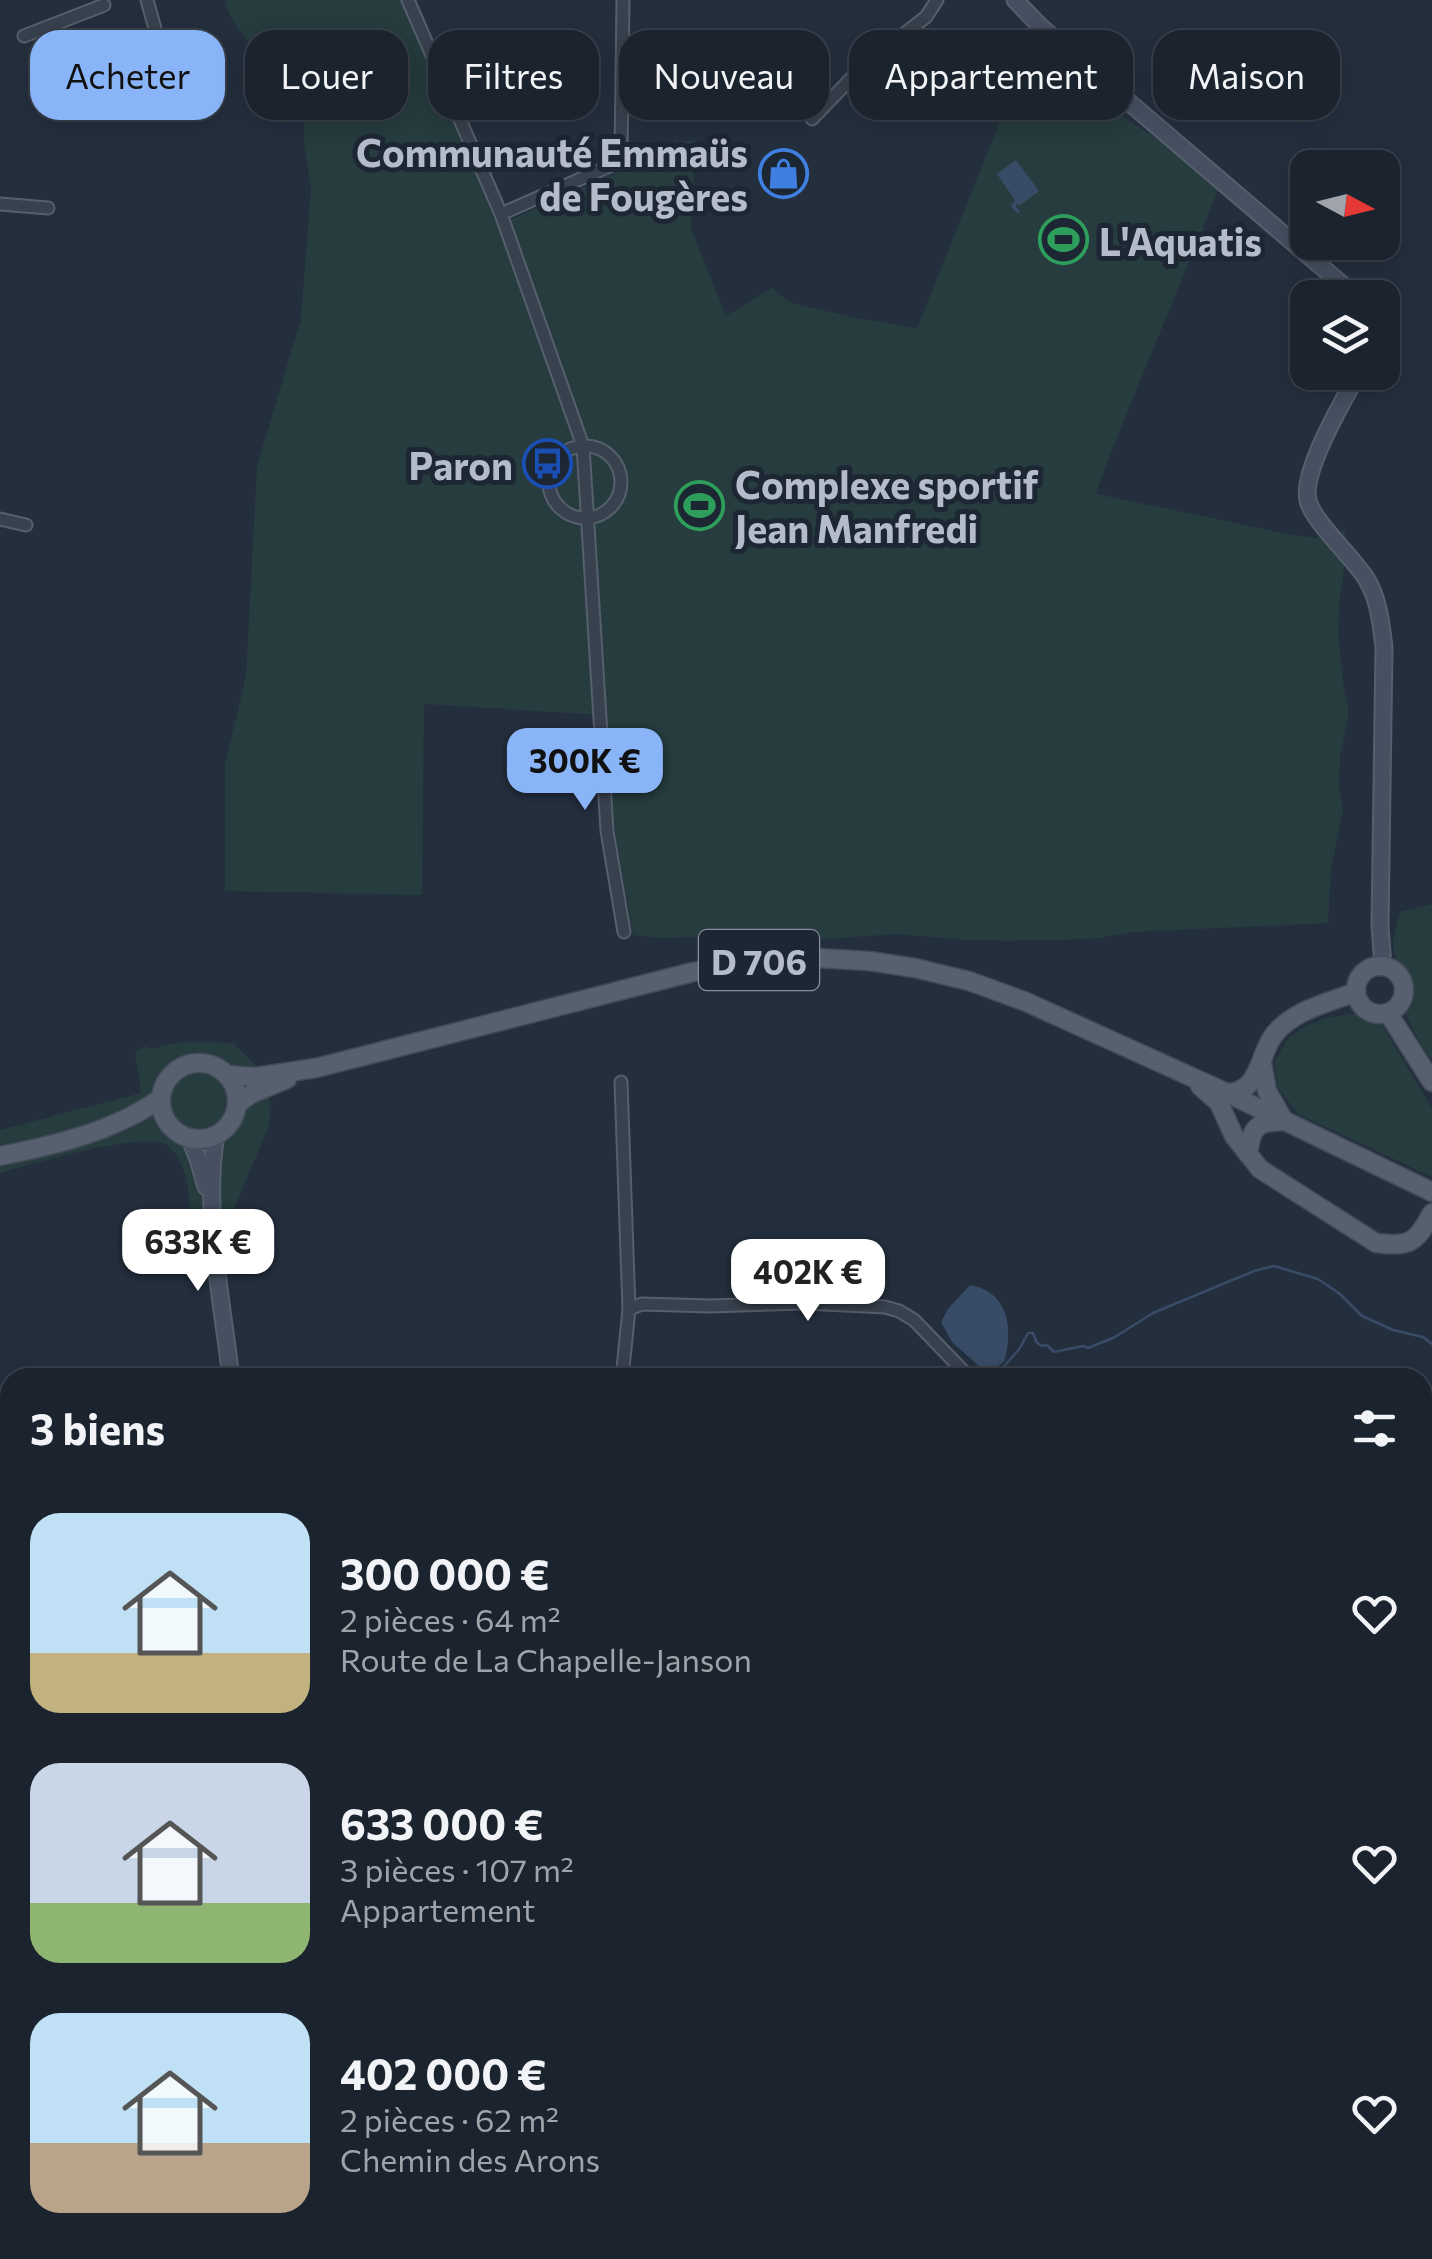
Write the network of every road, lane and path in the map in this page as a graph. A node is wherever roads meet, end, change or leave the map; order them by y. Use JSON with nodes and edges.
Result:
{"nodes":[{"id":1,"x":75,"y":0,"type":"edge"},
{"id":2,"x":147,"y":0,"type":"edge"},
{"id":3,"x":408,"y":0,"type":"edge"},
{"id":4,"x":623,"y":0,"type":"edge"},
{"id":5,"x":937,"y":0,"type":"edge"},
{"id":6,"x":1015,"y":0,"type":"edge"},
{"id":7,"x":104,"y":4,"type":"dead end"},
{"id":8,"x":80,"y":14,"type":"junction"},
{"id":9,"x":155,"y":30,"type":"edge"},
{"id":10,"x":24,"y":36,"type":"dead end"},
{"id":11,"x":829,"y":101,"type":"edge"},
{"id":12,"x":0,"y":204,"type":"edge"},
{"id":13,"x":48,"y":208,"type":"dead end"},
{"id":14,"x":501,"y":214,"type":"junction"},
{"id":15,"x":1337,"y":280,"type":"edge"},
{"id":16,"x":1349,"y":390,"type":"edge"},
{"id":17,"x":582,"y":446,"type":"junction"},
{"id":18,"x":587,"y":518,"type":"junction"},
{"id":19,"x":0,"y":519,"type":"edge"},
{"id":20,"x":26,"y":525,"type":"dead end"},
{"id":21,"x":624,"y":932,"type":"dead end"},
{"id":22,"x":1383,"y":967,"type":"junction"},
{"id":23,"x":1356,"y":992,"type":"junction"},
{"id":24,"x":1388,"y":1013,"type":"junction"},
{"id":25,"x":1262,"y":1063,"type":"junction"},
{"id":26,"x":316,"y":1068,"type":"junction"},
{"id":27,"x":227,"y":1075,"type":"junction"},
{"id":28,"x":1192,"y":1078,"type":"junction"},
{"id":29,"x":621,"y":1082,"type":"dead end"},
{"id":30,"x":1432,"y":1082,"type":"edge"},
{"id":31,"x":1227,"y":1092,"type":"junction"},
{"id":32,"x":162,"y":1098,"type":"junction"},
{"id":33,"x":237,"y":1104,"type":"junction"},
{"id":34,"x":1284,"y":1120,"type":"junction"},
{"id":35,"x":168,"y":1123,"type":"junction"},
{"id":36,"x":112,"y":1126,"type":"junction"},
{"id":37,"x":216,"y":1135,"type":"junction"},
{"id":38,"x":188,"y":1138,"type":"junction"},
{"id":39,"x":1248,"y":1154,"type":"junction"},
{"id":40,"x":0,"y":1156,"type":"edge"},
{"id":41,"x":1429,"y":1191,"type":"edge"},
{"id":42,"x":211,"y":1205,"type":"junction"},
{"id":43,"x":1432,"y":1213,"type":"edge"},
{"id":44,"x":629,"y":1309,"type":"junction"},
{"id":45,"x":230,"y":1368,"type":"edge"},
{"id":46,"x":623,"y":1368,"type":"edge"},
{"id":47,"x":960,"y":1368,"type":"edge"}],
"edges":[{"from":1,"to":8,"type":"street"},
{"from":2,"to":9,"type":"street"},
{"from":3,"to":14,"type":"street"},
{"from":4,"to":14,"type":"street"},
{"from":5,"to":11,"type":"street"},
{"from":6,"to":15,"type":"street"},
{"from":7,"to":8,"type":"street"},
{"from":8,"to":10,"type":"street"},
{"from":12,"to":13,"type":"street"},
{"from":14,"to":17,"type":"street"},
{"from":16,"to":22,"type":"street"},
{"from":17,"to":18,"type":"street"},
{"from":17,"to":18,"type":"street"},
{"from":17,"to":18,"type":"street"},
{"from":18,"to":21,"type":"street"},
{"from":19,"to":20,"type":"street"},
{"from":22,"to":23,"type":"main road"},
{"from":22,"to":24,"type":"main road"},
{"from":23,"to":24,"type":"main road"},
{"from":23,"to":25,"type":"main road"},
{"from":24,"to":30,"type":"main road"},
{"from":25,"to":31,"type":"main road"},
{"from":25,"to":34,"type":"main road"},
{"from":26,"to":27,"type":"main road","number":"D 706"},
{"from":26,"to":28,"type":"main road","number":"D 706"},
{"from":26,"to":33,"type":"main road","number":"D 706"},
{"from":27,"to":32,"type":"main road"},
{"from":27,"to":33,"type":"main road"},
{"from":28,"to":31,"type":"main road","number":"D 706"},
{"from":28,"to":39,"type":"main road"},
{"from":29,"to":44,"type":"street"},
{"from":31,"to":34,"type":"main road","number":"D 706"},
{"from":32,"to":35,"type":"main road"},
{"from":32,"to":36,"type":"main road"},
{"from":33,"to":37,"type":"main road"},
{"from":34,"to":39,"type":"main road"},
{"from":34,"to":41,"type":"main road","number":"D 706"},
{"from":35,"to":36,"type":"main road"},
{"from":35,"to":38,"type":"main road"},
{"from":36,"to":40,"type":"main road"},
{"from":37,"to":38,"type":"main road"},
{"from":37,"to":42,"type":"street"},
{"from":38,"to":42,"type":"street"},
{"from":39,"to":43,"type":"main road"},
{"from":42,"to":45,"type":"street"},
{"from":44,"to":46,"type":"street"},
{"from":44,"to":47,"type":"street"}]}
